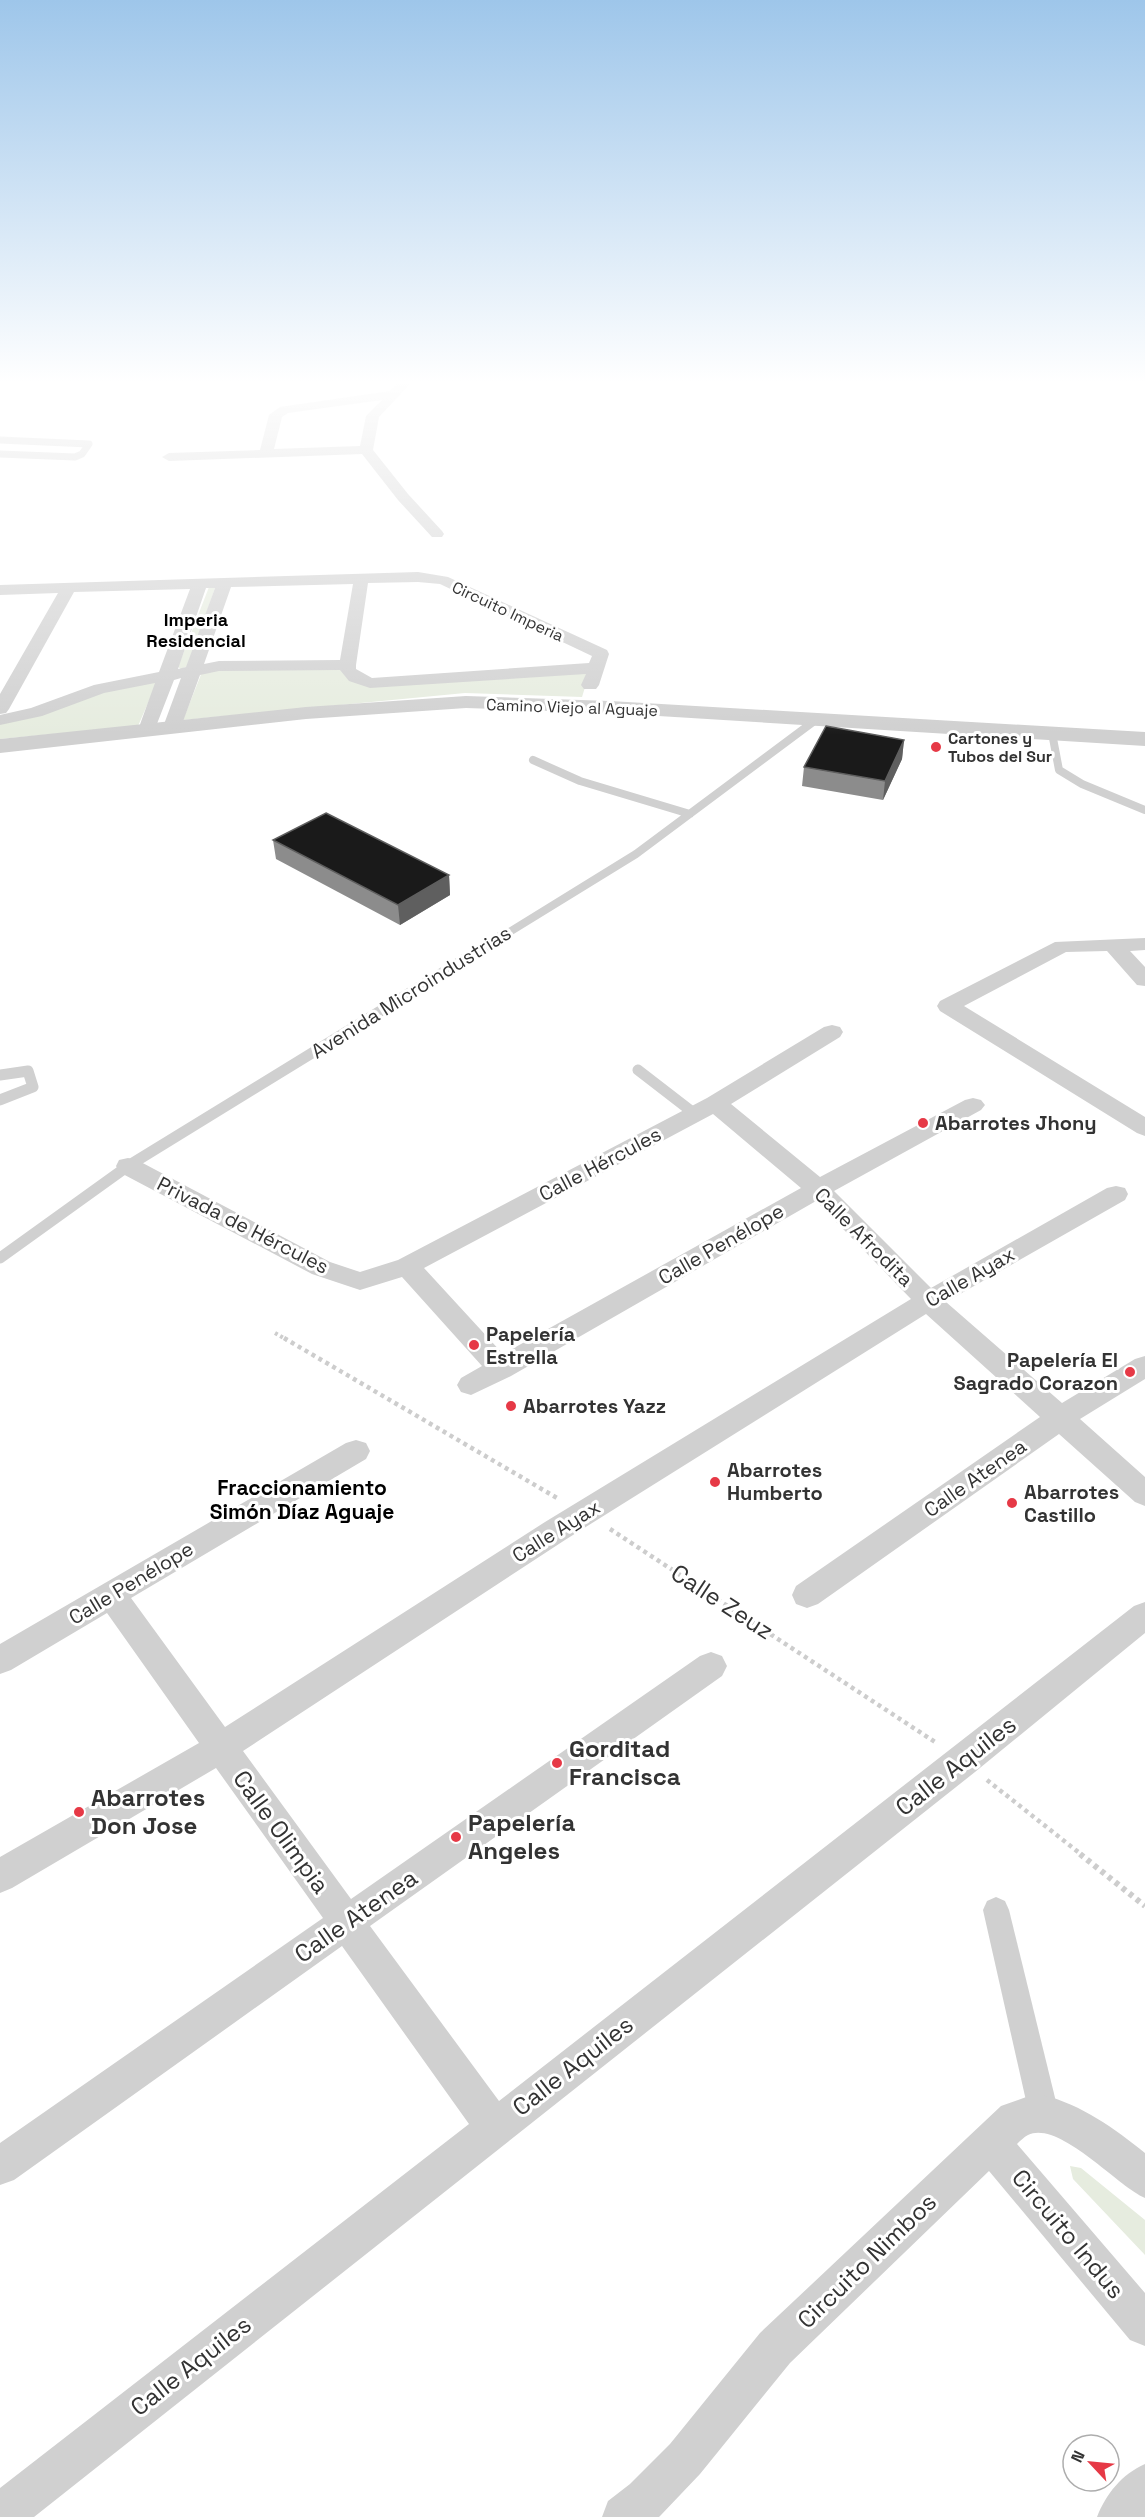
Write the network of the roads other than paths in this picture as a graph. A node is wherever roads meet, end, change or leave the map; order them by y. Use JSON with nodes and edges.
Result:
{"nodes":[{"id":1,"x":406,"y":500,"type":"edge"},
{"id":2,"x":437,"y":534,"type":"dead end"},
{"id":3,"x":361,"y":579,"type":"junction"},
{"id":4,"x":225,"y":583,"type":"junction"},
{"id":5,"x":200,"y":584,"type":"junction"},
{"id":6,"x":69,"y":588,"type":"junction"},
{"id":7,"x":0,"y":590,"type":"edge"},
{"id":8,"x":348,"y":665,"type":"junction"},
{"id":9,"x":596,"y":668,"type":"junction"},
{"id":10,"x":195,"y":670,"type":"junction"},
{"id":11,"x":165,"y":677,"type":"junction"},
{"id":12,"x":590,"y":685,"type":"dead end"},
{"id":13,"x":0,"y":709,"type":"edge"},
{"id":14,"x":817,"y":719,"type":"junction"},
{"id":15,"x":0,"y":720,"type":"edge"},
{"id":16,"x":175,"y":720,"type":"junction"},
{"id":17,"x":150,"y":722,"type":"junction"},
{"id":18,"x":1052,"y":733,"type":"junction"},
{"id":19,"x":1145,"y":740,"type":"edge"},
{"id":20,"x":0,"y":746,"type":"edge"},
{"id":21,"x":533,"y":760,"type":"dead end"},
{"id":22,"x":1145,"y":810,"type":"edge"},
{"id":23,"x":690,"y":814,"type":"junction"},
{"id":24,"x":1145,"y":944,"type":"edge"},
{"id":25,"x":1113,"y":945,"type":"junction"},
{"id":26,"x":1145,"y":980,"type":"edge"},
{"id":27,"x":832,"y":1032,"type":"dead end"},
{"id":28,"x":638,"y":1070,"type":"dead end"},
{"id":29,"x":0,"y":1075,"type":"edge"},
{"id":30,"x":0,"y":1100,"type":"edge"},
{"id":31,"x":973,"y":1105,"type":"dead end"},
{"id":32,"x":705,"y":1108,"type":"junction"},
{"id":33,"x":1145,"y":1128,"type":"edge"},
{"id":34,"x":128,"y":1166,"type":"junction"},
{"id":35,"x":818,"y":1189,"type":"junction"},
{"id":36,"x":1116,"y":1194,"type":"dead end"},
{"id":37,"x":0,"y":1258,"type":"edge"},
{"id":38,"x":408,"y":1266,"type":"junction"},
{"id":39,"x":360,"y":1281,"type":"joint"},
{"id":40,"x":928,"y":1301,"type":"junction"},
{"id":41,"x":1145,"y":1366,"type":"edge"},
{"id":42,"x":501,"y":1369,"type":"junction"},
{"id":43,"x":471,"y":1386,"type":"dead end"},
{"id":44,"x":1060,"y":1418,"type":"junction"},
{"id":45,"x":356,"y":1450,"type":"dead end"},
{"id":46,"x":1145,"y":1494,"type":"edge"},
{"id":47,"x":111,"y":1595,"type":"junction"},
{"id":48,"x":807,"y":1595,"type":"dead end"},
{"id":49,"x":1145,"y":1615,"type":"edge"},
{"id":50,"x":0,"y":1660,"type":"edge"},
{"id":51,"x":711,"y":1666,"type":"dead end"},
{"id":52,"x":220,"y":1748,"type":"junction"},
{"id":53,"x":0,"y":1876,"type":"edge"},
{"id":54,"x":996,"y":1910,"type":"dead end"},
{"id":55,"x":347,"y":1923,"type":"junction"},
{"id":56,"x":1044,"y":2114,"type":"junction"},
{"id":57,"x":494,"y":2127,"type":"junction"},
{"id":58,"x":992,"y":2143,"type":"junction"},
{"id":59,"x":0,"y":2166,"type":"edge"},
{"id":60,"x":1145,"y":2178,"type":"edge"},
{"id":61,"x":1145,"y":2325,"type":"edge"},
{"id":62,"x":1145,"y":2486,"type":"edge"},
{"id":63,"x":0,"y":2516,"type":"edge"},
{"id":64,"x":624,"y":2517,"type":"edge"},
{"id":65,"x":1119,"y":2517,"type":"edge"}],
"edges":[{"from":1,"to":2,"type":"street"},
{"from":3,"to":4,"type":"street","name":"Circuito Imperia"},
{"from":3,"to":8,"type":"street"},
{"from":3,"to":9,"type":"street","name":"Circuito Imperia"},
{"from":4,"to":5,"type":"street","name":"Circuito Imperia"},
{"from":4,"to":10,"type":"street"},
{"from":5,"to":6,"type":"street","name":"Circuito Imperia"},
{"from":5,"to":11,"type":"street"},
{"from":6,"to":7,"type":"street","name":"Circuito Imperia"},
{"from":6,"to":13,"type":"street"},
{"from":8,"to":9,"type":"street","name":"Circuito Imperia"},
{"from":8,"to":10,"type":"street"},
{"from":9,"to":12,"type":"street"},
{"from":10,"to":11,"type":"street"},
{"from":10,"to":16,"type":"street"},
{"from":11,"to":15,"type":"street"},
{"from":11,"to":17,"type":"street"},
{"from":14,"to":16,"type":"street","name":"Camino Viejo al Aguaje"},
{"from":14,"to":18,"type":"street","name":"Camino Viejo al Aguaje"},
{"from":14,"to":23,"type":"lane","name":"Avenida Microindustrias"},
{"from":16,"to":17,"type":"street","name":"Camino Viejo al Aguaje"},
{"from":17,"to":20,"type":"street","name":"Camino Viejo al Aguaje"},
{"from":18,"to":19,"type":"street","name":"Camino Viejo al Aguaje"},
{"from":18,"to":22,"type":"lane"},
{"from":21,"to":23,"type":"lane"},
{"from":23,"to":34,"type":"lane","name":"Avenida Microindustrias"},
{"from":24,"to":25,"type":"street"},
{"from":25,"to":26,"type":"street"},
{"from":25,"to":33,"type":"street"},
{"from":27,"to":32,"type":"street","name":"Calle Hércules"},
{"from":28,"to":32,"type":"lane"},
{"from":29,"to":30,"type":"lane"},
{"from":31,"to":35,"type":"street","name":"Calle Penélope"},
{"from":32,"to":35,"type":"street","name":"Calle Afrodita"},
{"from":32,"to":38,"type":"street","name":"Calle Hércules"},
{"from":34,"to":37,"type":"lane","name":"Avenida Microindustrias"},
{"from":34,"to":39,"type":"street","name":"Privada de Hércules"},
{"from":35,"to":40,"type":"street","name":"Calle Afrodita"},
{"from":35,"to":42,"type":"street","name":"Calle Penélope"},
{"from":36,"to":40,"type":"street","name":"Calle Ayax"},
{"from":38,"to":39,"type":"street","name":"Calle Hércules"},
{"from":38,"to":42,"type":"street"},
{"from":40,"to":44,"type":"street","name":"Calle Afrodita"},
{"from":40,"to":52,"type":"street","name":"Calle Ayax"},
{"from":41,"to":44,"type":"street","name":"Calle Atenea"},
{"from":42,"to":43,"type":"street","name":"Calle Penélope"},
{"from":44,"to":46,"type":"street","name":"Calle Afrodita"},
{"from":44,"to":48,"type":"street","name":"Calle Atenea"},
{"from":45,"to":47,"type":"street","name":"Calle Penélope"},
{"from":47,"to":50,"type":"street","name":"Calle Penélope"},
{"from":47,"to":52,"type":"street","name":"Calle Olimpia"},
{"from":49,"to":57,"type":"street","name":"Calle Aquiles"},
{"from":51,"to":55,"type":"street","name":"Calle Atenea"},
{"from":52,"to":53,"type":"street","name":"Calle Ayax"},
{"from":52,"to":55,"type":"street","name":"Calle Olimpia"},
{"from":54,"to":56,"type":"street"},
{"from":55,"to":57,"type":"street","name":"Calle Olimpia"},
{"from":55,"to":59,"type":"street","name":"Calle Atenea"},
{"from":56,"to":58,"type":"street","name":"Circuito Nimbos"},
{"from":56,"to":60,"type":"street"},
{"from":57,"to":63,"type":"street","name":"Calle Aquiles"},
{"from":58,"to":61,"type":"street","name":"Circuito Indus"},
{"from":58,"to":64,"type":"street","name":"Circuito Nimbos"},
{"from":62,"to":65,"type":"street"}]}
